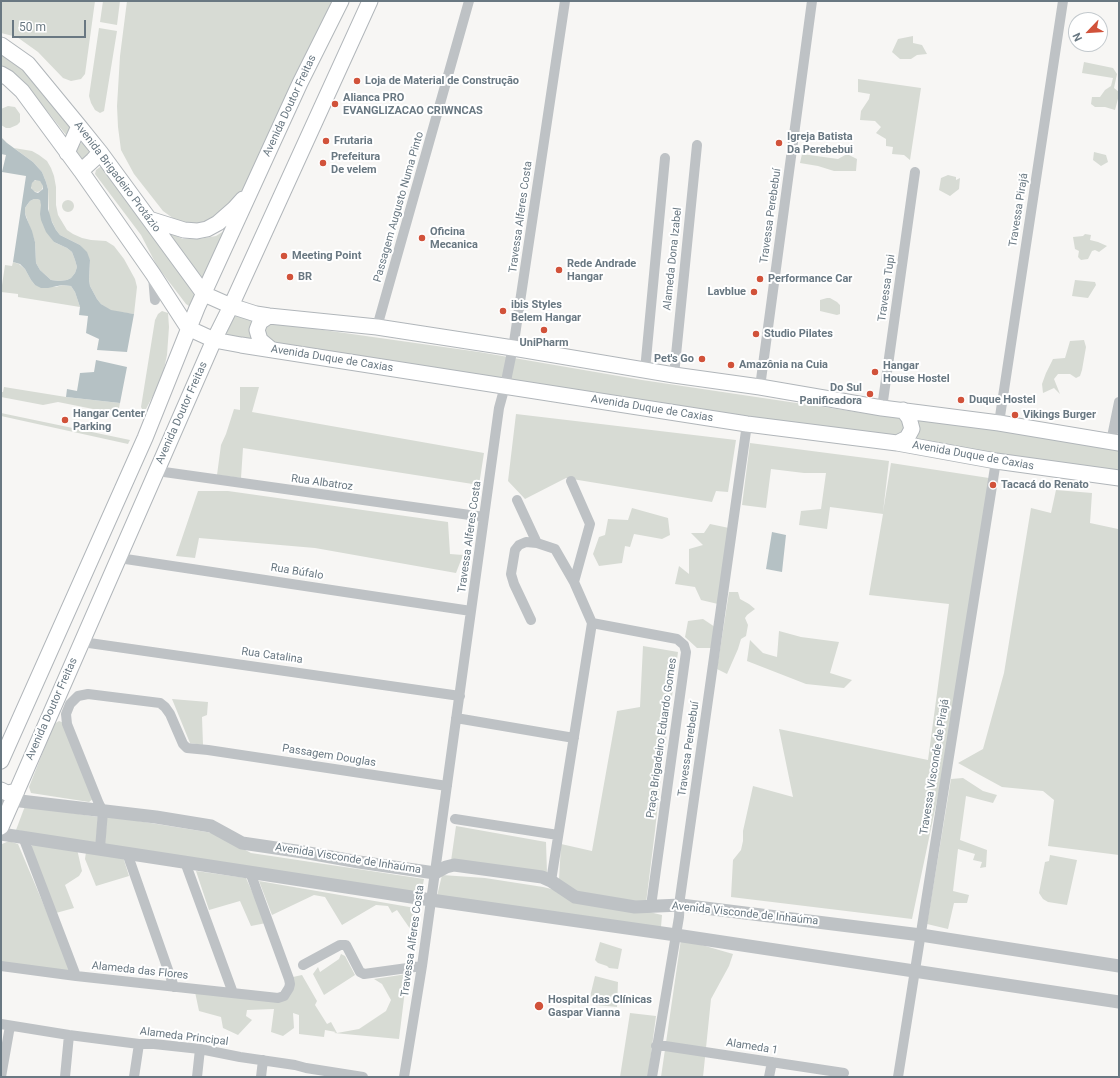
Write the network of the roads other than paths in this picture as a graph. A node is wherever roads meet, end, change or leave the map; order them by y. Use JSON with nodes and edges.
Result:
{"nodes":[{"id":1,"x":341,"y":1,"type":"edge"},
{"id":2,"x":370,"y":1,"type":"edge"},
{"id":3,"x":469,"y":1,"type":"edge"},
{"id":4,"x":565,"y":1,"type":"edge"},
{"id":5,"x":812,"y":1,"type":"edge"},
{"id":6,"x":1063,"y":1,"type":"edge"},
{"id":7,"x":1,"y":45,"type":"edge"},
{"id":8,"x":1,"y":74,"type":"edge"},
{"id":9,"x":80,"y":126,"type":"junction"},
{"id":10,"x":697,"y":145,"type":"dead end"},
{"id":11,"x":67,"y":152,"type":"junction"},
{"id":12,"x":100,"y":152,"type":"junction"},
{"id":13,"x":665,"y":158,"type":"dead end"},
{"id":14,"x":81,"y":171,"type":"junction"},
{"id":15,"x":915,"y":172,"type":"dead end"},
{"id":16,"x":253,"y":187,"type":"junction"},
{"id":17,"x":149,"y":219,"type":"junction"},
{"id":18,"x":152,"y":274,"type":"junction"},
{"id":19,"x":204,"y":294,"type":"junction"},
{"id":20,"x":155,"y":300,"type":"dead end"},
{"id":21,"x":231,"y":306,"type":"junction"},
{"id":22,"x":269,"y":316,"type":"junction"},
{"id":23,"x":377,"y":327,"type":"junction"},
{"id":24,"x":188,"y":328,"type":"junction"},
{"id":25,"x":214,"y":340,"type":"junction"},
{"id":26,"x":513,"y":348,"type":"junction"},
{"id":27,"x":272,"y":350,"type":"junction"},
{"id":28,"x":645,"y":370,"type":"junction"},
{"id":29,"x":674,"y":375,"type":"junction"},
{"id":30,"x":505,"y":386,"type":"junction"},
{"id":31,"x":760,"y":387,"type":"junction"},
{"id":32,"x":1119,"y":402,"type":"edge"},
{"id":33,"x":882,"y":408,"type":"junction"},
{"id":34,"x":903,"y":410,"type":"junction"},
{"id":35,"x":999,"y":423,"type":"junction"},
{"id":36,"x":747,"y":424,"type":"junction"},
{"id":37,"x":1115,"y":442,"type":"edge"},
{"id":38,"x":897,"y":443,"type":"junction"},
{"id":39,"x":996,"y":461,"type":"junction"},
{"id":40,"x":157,"y":471,"type":"junction"},
{"id":41,"x":1119,"y":478,"type":"edge"},
{"id":42,"x":570,"y":480,"type":"dead end"},
{"id":43,"x":516,"y":500,"type":"dead end"},
{"id":44,"x":484,"y":517,"type":"junction"},
{"id":45,"x":537,"y":542,"type":"junction"},
{"id":46,"x":119,"y":558,"type":"junction"},
{"id":47,"x":574,"y":582,"type":"junction"},
{"id":48,"x":471,"y":611,"type":"junction"},
{"id":49,"x":530,"y":620,"type":"dead end"},
{"id":50,"x":592,"y":624,"type":"junction"},
{"id":51,"x":82,"y":642,"type":"junction"},
{"id":52,"x":460,"y":696,"type":"junction"},
{"id":53,"x":456,"y":718,"type":"junction"},
{"id":54,"x":574,"y":738,"type":"junction"},
{"id":55,"x":1,"y":761,"type":"edge"},
{"id":56,"x":447,"y":786,"type":"junction"},
{"id":57,"x":1,"y":790,"type":"edge"},
{"id":58,"x":10,"y":796,"type":"edge"},
{"id":59,"x":103,"y":811,"type":"junction"},
{"id":60,"x":455,"y":819,"type":"dead end"},
{"id":61,"x":1,"y":827,"type":"edge"},
{"id":62,"x":1,"y":834,"type":"edge"},
{"id":63,"x":558,"y":835,"type":"junction"},
{"id":64,"x":22,"y":837,"type":"junction"},
{"id":65,"x":100,"y":849,"type":"junction"},
{"id":66,"x":127,"y":853,"type":"junction"},
{"id":67,"x":185,"y":862,"type":"junction"},
{"id":68,"x":250,"y":872,"type":"junction"},
{"id":69,"x":435,"y":873,"type":"junction"},
{"id":70,"x":551,"y":881,"type":"junction"},
{"id":71,"x":431,"y":900,"type":"junction"},
{"id":72,"x":680,"y":905,"type":"junction"},
{"id":73,"x":651,"y":906,"type":"junction"},
{"id":74,"x":676,"y":935,"type":"junction"},
{"id":75,"x":921,"y":935,"type":"junction"},
{"id":76,"x":303,"y":965,"type":"dead end"},
{"id":77,"x":1,"y":966,"type":"edge"},
{"id":78,"x":422,"y":966,"type":"junction"},
{"id":79,"x":1119,"y":966,"type":"edge"},
{"id":80,"x":915,"y":972,"type":"junction"},
{"id":81,"x":76,"y":976,"type":"junction"},
{"id":82,"x":174,"y":986,"type":"junction"},
{"id":83,"x":234,"y":993,"type":"junction"},
{"id":84,"x":1119,"y":1002,"type":"edge"},
{"id":85,"x":6,"y":1025,"type":"edge"},
{"id":86,"x":69,"y":1035,"type":"junction"},
{"id":87,"x":139,"y":1044,"type":"junction"},
{"id":88,"x":656,"y":1046,"type":"junction"},
{"id":89,"x":200,"y":1049,"type":"junction"},
{"id":90,"x":263,"y":1060,"type":"junction"},
{"id":91,"x":772,"y":1062,"type":"junction"},
{"id":92,"x":844,"y":1073,"type":"dead end"},
{"id":93,"x":330,"y":1074,"type":"edge"},
{"id":94,"x":1,"y":1077,"type":"edge"},
{"id":95,"x":65,"y":1077,"type":"edge"},
{"id":96,"x":134,"y":1077,"type":"edge"},
{"id":97,"x":197,"y":1077,"type":"edge"},
{"id":98,"x":261,"y":1077,"type":"edge"},
{"id":99,"x":363,"y":1077,"type":"edge"},
{"id":100,"x":404,"y":1077,"type":"edge"},
{"id":101,"x":652,"y":1077,"type":"edge"},
{"id":102,"x":769,"y":1077,"type":"edge"},
{"id":103,"x":898,"y":1077,"type":"edge"}],
"edges":[{"from":1,"to":16,"type":"main road","name":"Avenida Doutor Freitas"},
{"from":2,"to":21,"type":"main road","name":"Avenida Doutor Freitas"},
{"from":3,"to":23,"type":"street","name":"Passagem Augusto Numa Pinto"},
{"from":4,"to":26,"type":"street","name":"Travessa Alferes Costa"},
{"from":5,"to":31,"type":"street","name":"Travessa Perebebuí"},
{"from":6,"to":35,"type":"street","name":"Travessa Pirajá"},
{"from":7,"to":9,"type":"main road","name":"Avenida Brigadeiro Protázio"},
{"from":8,"to":11,"type":"main road"},
{"from":9,"to":11,"type":"main road"},
{"from":9,"to":12,"type":"main road","name":"Avenida Brigadeiro Protázio"},
{"from":10,"to":29,"type":"street","name":"Alameda Dona Izabel"},
{"from":11,"to":14,"type":"main road"},
{"from":12,"to":14,"type":"main road"},
{"from":12,"to":17,"type":"main road","name":"Avenida Brigadeiro Protázio"},
{"from":13,"to":28,"type":"street"},
{"from":14,"to":18,"type":"main road"},
{"from":15,"to":33,"type":"street","name":"Travessa Tupi"},
{"from":16,"to":17,"type":"main road"},
{"from":16,"to":19,"type":"main road","name":"Avenida Doutor Freitas"},
{"from":17,"to":19,"type":"main road","name":"Avenida Brigadeiro Protázio"},
{"from":18,"to":20,"type":"street"},
{"from":18,"to":24,"type":"main road"},
{"from":19,"to":21,"type":"main road","name":"Avenida Brigadeiro Protázio"},
{"from":19,"to":24,"type":"main road","name":"Avenida Doutor Freitas"},
{"from":21,"to":22,"type":"main road"},
{"from":21,"to":25,"type":"main road","name":"Avenida Doutor Freitas"},
{"from":22,"to":23,"type":"main road"},
{"from":22,"to":27,"type":"main road"},
{"from":23,"to":26,"type":"main road"},
{"from":24,"to":25,"type":"main road","name":"Avenida Duque de Caxias"},
{"from":24,"to":55,"type":"main road","name":"Avenida Doutor Freitas"},
{"from":25,"to":27,"type":"main road","name":"Avenida Duque de Caxias"},
{"from":25,"to":40,"type":"main road","name":"Avenida Doutor Freitas"},
{"from":26,"to":28,"type":"main road"},
{"from":26,"to":30,"type":"street","name":"Travessa Alferes Costa"},
{"from":27,"to":30,"type":"main road","name":"Avenida Duque de Caxias"},
{"from":28,"to":29,"type":"main road"},
{"from":29,"to":31,"type":"main road"},
{"from":30,"to":36,"type":"main road","name":"Avenida Duque de Caxias"},
{"from":30,"to":44,"type":"street","name":"Travessa Alferes Costa"},
{"from":31,"to":33,"type":"main road"},
{"from":32,"to":37,"type":"street"},
{"from":33,"to":34,"type":"main road"},
{"from":34,"to":35,"type":"main road"},
{"from":34,"to":38,"type":"main road"},
{"from":35,"to":37,"type":"main road"},
{"from":36,"to":38,"type":"main road","name":"Avenida Duque de Caxias"},
{"from":36,"to":72,"type":"street","name":"Travessa Perebebuí"},
{"from":38,"to":39,"type":"main road","name":"Avenida Duque de Caxias"},
{"from":39,"to":41,"type":"main road","name":"Avenida Duque de Caxias"},
{"from":39,"to":75,"type":"street","name":"Travessa Visconde de Pirajá"},
{"from":40,"to":44,"type":"street","name":"Rua Albatroz"},
{"from":40,"to":46,"type":"main road","name":"Avenida Doutor Freitas"},
{"from":42,"to":47,"type":"street"},
{"from":43,"to":45,"type":"street"},
{"from":44,"to":48,"type":"street","name":"Travessa Alferes Costa"},
{"from":45,"to":47,"type":"street"},
{"from":45,"to":49,"type":"street"},
{"from":46,"to":48,"type":"street","name":"Rua Búfalo"},
{"from":46,"to":51,"type":"main road","name":"Avenida Doutor Freitas"},
{"from":47,"to":50,"type":"street"},
{"from":48,"to":52,"type":"street","name":"Travessa Alferes Costa"},
{"from":50,"to":54,"type":"street"},
{"from":50,"to":73,"type":"street","name":"Praça Brigadeiro Eduardo Gomes"},
{"from":51,"to":52,"type":"street","name":"Rua Catalina"},
{"from":51,"to":58,"type":"main road","name":"Avenida Doutor Freitas"},
{"from":52,"to":53,"type":"street","name":"Travessa Alferes Costa"},
{"from":53,"to":54,"type":"street"},
{"from":53,"to":56,"type":"street","name":"Travessa Alferes Costa"},
{"from":54,"to":63,"type":"street"},
{"from":56,"to":59,"type":"street","name":"Passagem Douglas"},
{"from":56,"to":69,"type":"street","name":"Travessa Alferes Costa"},
{"from":57,"to":58,"type":"main road"},
{"from":58,"to":59,"type":"street","name":"Avenida Visconde de Inhaúma"},
{"from":58,"to":61,"type":"main road","name":"Avenida Doutor Freitas"},
{"from":59,"to":65,"type":"street"},
{"from":59,"to":69,"type":"street","name":"Avenida Visconde de Inhaúma"},
{"from":60,"to":63,"type":"street"},
{"from":62,"to":64,"type":"street"},
{"from":63,"to":70,"type":"street"},
{"from":64,"to":65,"type":"street"},
{"from":64,"to":81,"type":"street"},
{"from":65,"to":66,"type":"street"},
{"from":66,"to":67,"type":"street"},
{"from":66,"to":82,"type":"street"},
{"from":67,"to":68,"type":"street"},
{"from":67,"to":83,"type":"street"},
{"from":68,"to":71,"type":"street"},
{"from":68,"to":83,"type":"street","name":"Alameda das Flores"},
{"from":69,"to":70,"type":"street","name":"Avenida Visconde de Inhaúma"},
{"from":69,"to":71,"type":"street","name":"Travessa Alferes Costa"},
{"from":70,"to":73,"type":"street","name":"Avenida Visconde de Inhaúma"},
{"from":71,"to":74,"type":"street"},
{"from":71,"to":78,"type":"street","name":"Travessa Alferes Costa"},
{"from":72,"to":73,"type":"street","name":"Avenida Visconde de Inhaúma"},
{"from":72,"to":74,"type":"street","name":"Travessa Perebebuí"},
{"from":72,"to":75,"type":"street","name":"Avenida Visconde de Inhaúma"},
{"from":74,"to":80,"type":"street"},
{"from":74,"to":88,"type":"street","name":"Travessa Perebebuí"},
{"from":75,"to":79,"type":"street","name":"Avenida Visconde de Inhaúma"},
{"from":75,"to":80,"type":"street","name":"Travessa Visconde de Pirajá"},
{"from":76,"to":78,"type":"street"},
{"from":77,"to":81,"type":"street","name":"Alameda das Flores"},
{"from":78,"to":100,"type":"street","name":"Travessa Alferes Costa"},
{"from":80,"to":84,"type":"street"},
{"from":80,"to":103,"type":"street","name":"Travessa Visconde de Pirajá"},
{"from":81,"to":82,"type":"street","name":"Alameda das Flores"},
{"from":82,"to":83,"type":"street","name":"Alameda das Flores"},
{"from":85,"to":86,"type":"street","name":"Alameda Principal"},
{"from":85,"to":94,"type":"street"},
{"from":86,"to":87,"type":"street","name":"Alameda Principal"},
{"from":86,"to":95,"type":"street"},
{"from":87,"to":89,"type":"street","name":"Alameda Principal"},
{"from":87,"to":96,"type":"street"},
{"from":88,"to":91,"type":"street","name":"Alameda 1"},
{"from":88,"to":101,"type":"street","name":"Travessa Perebebuí"},
{"from":89,"to":90,"type":"street","name":"Alameda Principal"},
{"from":89,"to":97,"type":"street"},
{"from":90,"to":93,"type":"street","name":"Alameda Principal"},
{"from":90,"to":98,"type":"street"},
{"from":91,"to":92,"type":"street","name":"Alameda 1"},
{"from":91,"to":102,"type":"street"},
{"from":93,"to":99,"type":"street","name":"Alameda Principal"}]}
